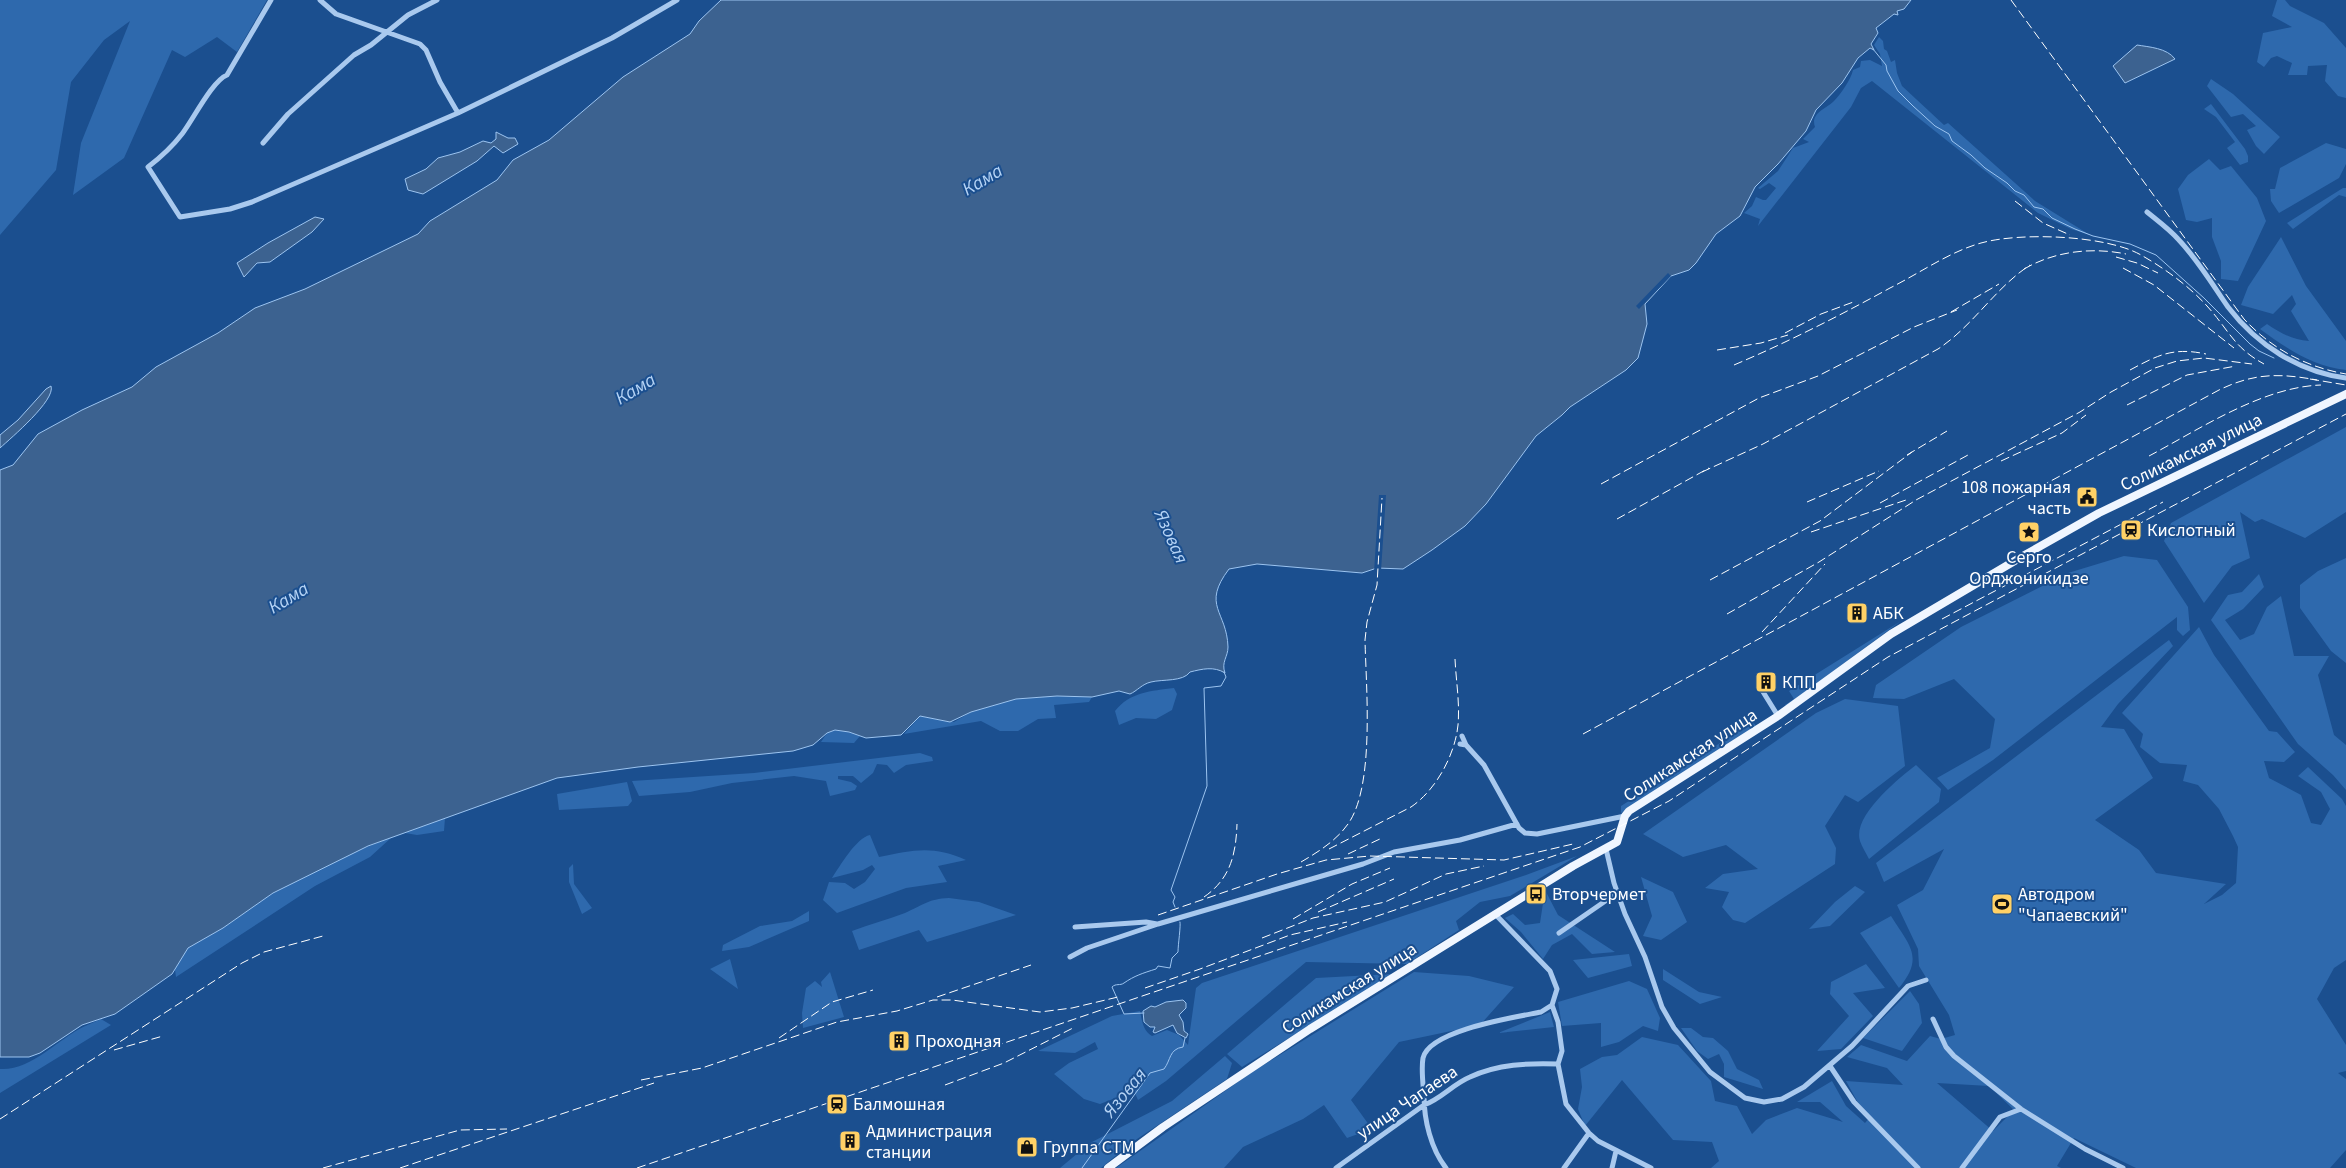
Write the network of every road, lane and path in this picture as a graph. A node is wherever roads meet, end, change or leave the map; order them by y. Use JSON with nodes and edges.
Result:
{"nodes":[{"id":1,"x":271,"y":0,"type":"edge"},
{"id":2,"x":320,"y":0,"type":"edge"},
{"id":3,"x":437,"y":0,"type":"edge"},
{"id":4,"x":677,"y":0,"type":"edge"},
{"id":5,"x":389,"y":31,"type":"junction"},
{"id":6,"x":458,"y":113,"type":"junction"},
{"id":7,"x":264,"y":143,"type":"dead end"},
{"id":8,"x":2147,"y":212,"type":"dead end"},
{"id":9,"x":2346,"y":378,"type":"edge"},
{"id":10,"x":2346,"y":394,"type":"edge"},
{"id":11,"x":1760,"y":687,"type":"dead end"},
{"id":12,"x":1778,"y":716,"type":"junction"},
{"id":13,"x":1462,"y":736,"type":"dead end"},
{"id":14,"x":1460,"y":744,"type":"dead end"},
{"id":15,"x":1466,"y":745,"type":"junction"},
{"id":16,"x":1624,"y":816,"type":"junction"},
{"id":17,"x":1517,"y":824,"type":"junction"},
{"id":18,"x":1606,"y":849,"type":"junction"},
{"id":19,"x":1618,"y":893,"type":"junction"},
{"id":20,"x":1495,"y":914,"type":"junction"},
{"id":21,"x":1158,"y":924,"type":"junction"},
{"id":22,"x":1074,"y":927,"type":"dead end"},
{"id":23,"x":1560,"y":933,"type":"dead end"},
{"id":24,"x":1070,"y":956,"type":"dead end"},
{"id":25,"x":1926,"y":980,"type":"dead end"},
{"id":26,"x":1552,"y":1005,"type":"junction"},
{"id":27,"x":1933,"y":1019,"type":"dead end"},
{"id":28,"x":1558,"y":1064,"type":"junction"},
{"id":29,"x":1830,"y":1066,"type":"junction"},
{"id":30,"x":1424,"y":1105,"type":"junction"},
{"id":31,"x":2021,"y":1109,"type":"junction"},
{"id":32,"x":1589,"y":1133,"type":"junction"},
{"id":33,"x":1616,"y":1151,"type":"junction"},
{"id":34,"x":1108,"y":1168,"type":"edge"},
{"id":35,"x":1336,"y":1168,"type":"edge"},
{"id":36,"x":1446,"y":1168,"type":"edge"},
{"id":37,"x":1564,"y":1168,"type":"edge"},
{"id":38,"x":1612,"y":1168,"type":"edge"},
{"id":39,"x":1651,"y":1168,"type":"edge"},
{"id":40,"x":1918,"y":1168,"type":"edge"},
{"id":41,"x":1962,"y":1168,"type":"edge"},
{"id":42,"x":2123,"y":1168,"type":"edge"}],
"edges":[{"from":1,"to":6,"type":"street"},
{"from":2,"to":5,"type":"street"},
{"from":3,"to":5,"type":"street"},
{"from":4,"to":6,"type":"street"},
{"from":5,"to":6,"type":"street"},
{"from":5,"to":7,"type":"street"},
{"from":8,"to":9,"type":"street"},
{"from":10,"to":12,"type":"main road","name":"Соликамская улица"},
{"from":11,"to":12,"type":"street"},
{"from":12,"to":16,"type":"main road","name":"Соликамская улица"},
{"from":13,"to":15,"type":"street"},
{"from":14,"to":15,"type":"street"},
{"from":15,"to":17,"type":"street"},
{"from":16,"to":17,"type":"street"},
{"from":16,"to":18,"type":"main road","name":"Соликамская улица"},
{"from":17,"to":21,"type":"street"},
{"from":18,"to":19,"type":"street"},
{"from":18,"to":20,"type":"main road","name":"Соликамская улица"},
{"from":19,"to":23,"type":"street"},
{"from":19,"to":29,"type":"street"},
{"from":20,"to":26,"type":"street"},
{"from":20,"to":34,"type":"main road","name":"Соликамская улица"},
{"from":21,"to":22,"type":"street"},
{"from":21,"to":24,"type":"street"},
{"from":25,"to":29,"type":"street"},
{"from":26,"to":28,"type":"street"},
{"from":26,"to":30,"type":"street"},
{"from":27,"to":31,"type":"street"},
{"from":28,"to":30,"type":"street","name":"улица Чапаева"},
{"from":28,"to":32,"type":"street"},
{"from":29,"to":40,"type":"street"},
{"from":30,"to":35,"type":"street","name":"улица Чапаева"},
{"from":30,"to":36,"type":"street"},
{"from":31,"to":41,"type":"street"},
{"from":31,"to":42,"type":"street"},
{"from":32,"to":33,"type":"street"},
{"from":32,"to":37,"type":"street"},
{"from":33,"to":38,"type":"street"},
{"from":33,"to":39,"type":"street"}]}
